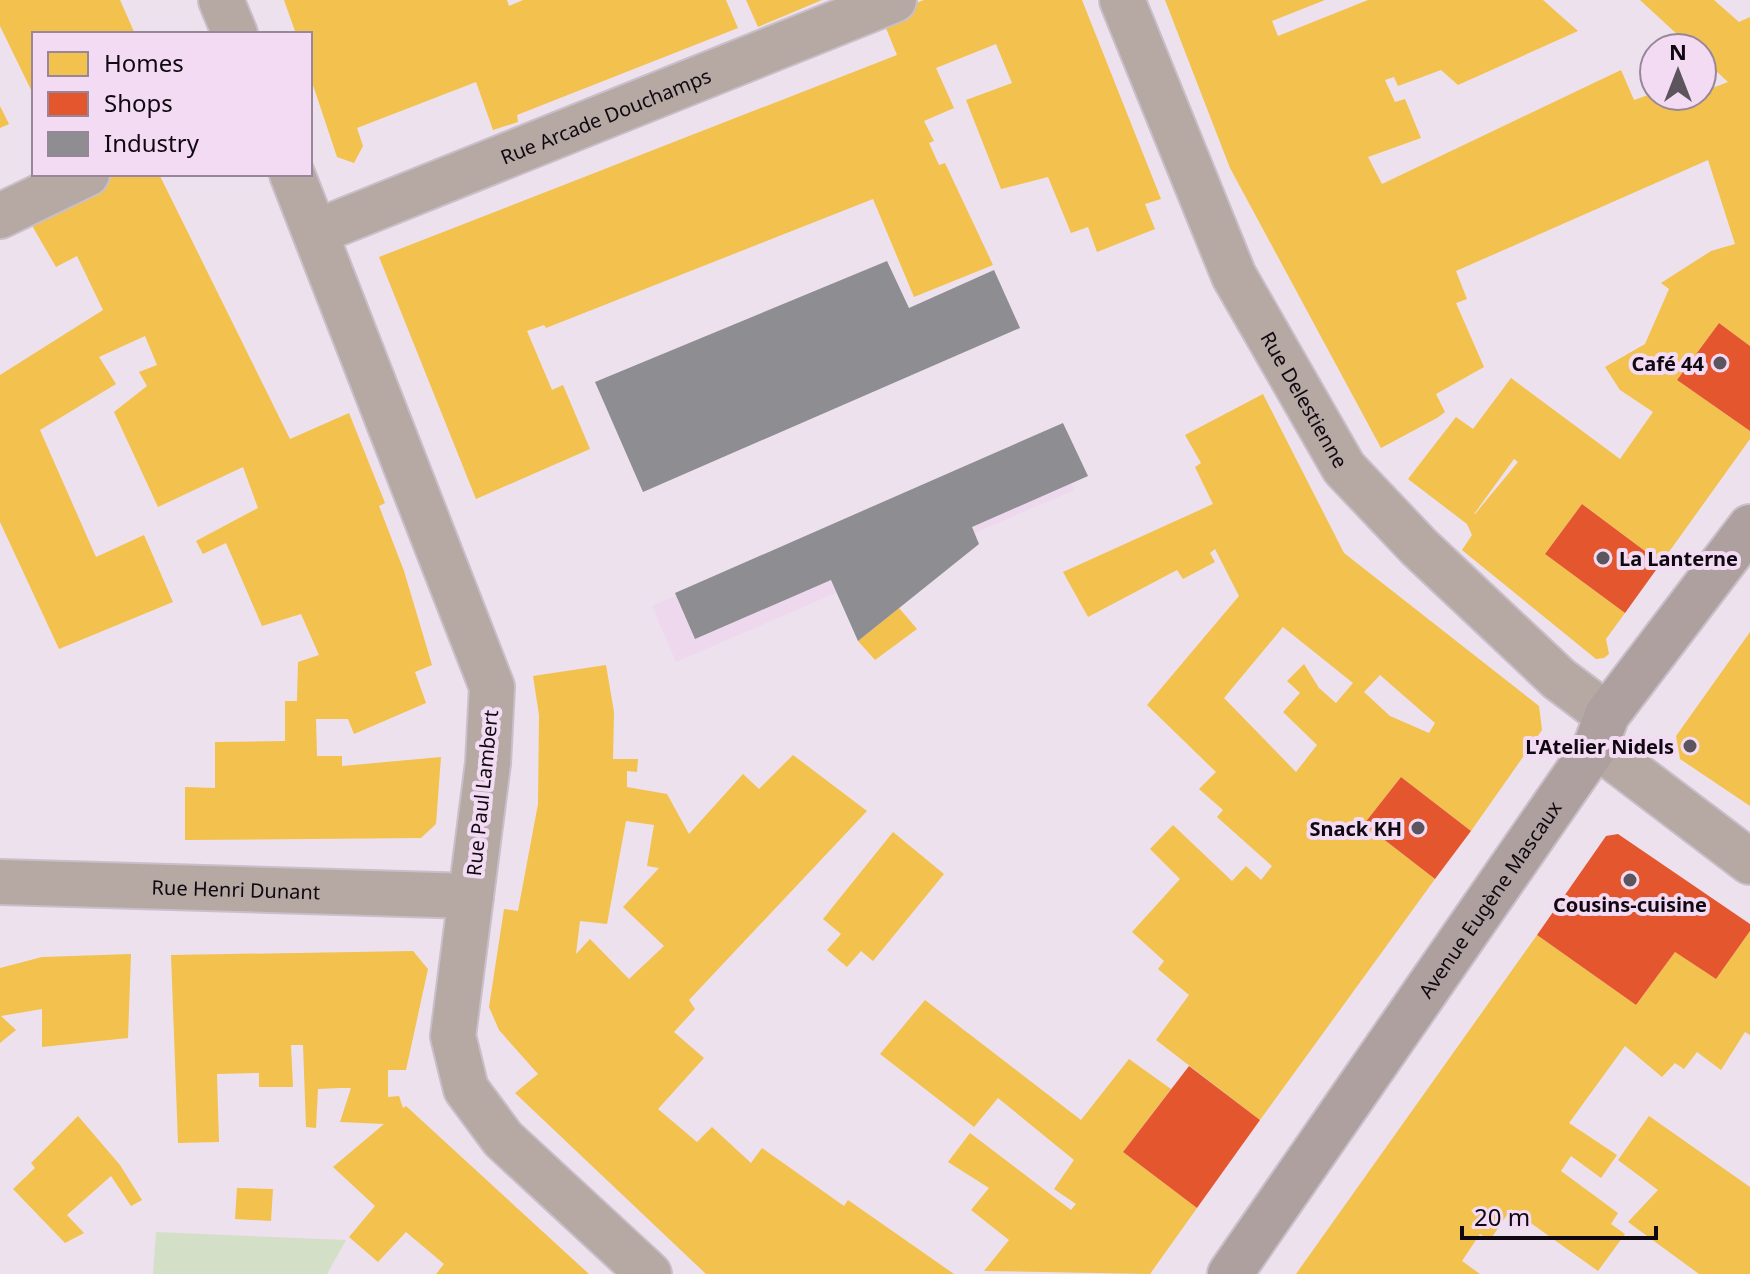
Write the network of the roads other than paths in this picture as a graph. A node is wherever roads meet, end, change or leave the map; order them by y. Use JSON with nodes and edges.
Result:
{"nodes":[{"id":1,"x":221,"y":0,"type":"edge"},
{"id":2,"x":894,"y":0,"type":"edge"},
{"id":3,"x":1122,"y":0,"type":"edge"},
{"id":4,"x":234,"y":32,"type":"edge"},
{"id":5,"x":83,"y":176,"type":"edge"},
{"id":6,"x":293,"y":176,"type":"edge"},
{"id":7,"x":0,"y":216,"type":"edge"},
{"id":8,"x":316,"y":232,"type":"junction"},
{"id":9,"x":1750,"y":527,"type":"edge"},
{"id":10,"x":1602,"y":730,"type":"junction"},
{"id":11,"x":1750,"y":862,"type":"edge"},
{"id":12,"x":0,"y":882,"type":"edge"},
{"id":13,"x":471,"y":896,"type":"junction"},
{"id":14,"x":649,"y":1274,"type":"edge"},
{"id":15,"x":1230,"y":1274,"type":"edge"}],
"edges":[{"from":1,"to":4,"type":"street"},
{"from":2,"to":8,"type":"street","name":"Rue Arcade Douchamps"},
{"from":3,"to":10,"type":"street","name":"Rue Delestienne"},
{"from":5,"to":7,"type":"street"},
{"from":6,"to":8,"type":"street","name":"Rue Paul Lambert"},
{"from":8,"to":13,"type":"street","name":"Rue Paul Lambert"},
{"from":9,"to":10,"type":"main road","name":"Avenue Eugène Mascaux"},
{"from":10,"to":11,"type":"street","name":"Rue Delestienne"},
{"from":10,"to":15,"type":"main road","name":"Avenue Eugène Mascaux"},
{"from":12,"to":13,"type":"street","name":"Rue Henri Dunant"},
{"from":13,"to":14,"type":"street","name":"Rue Paul Lambert"}]}
